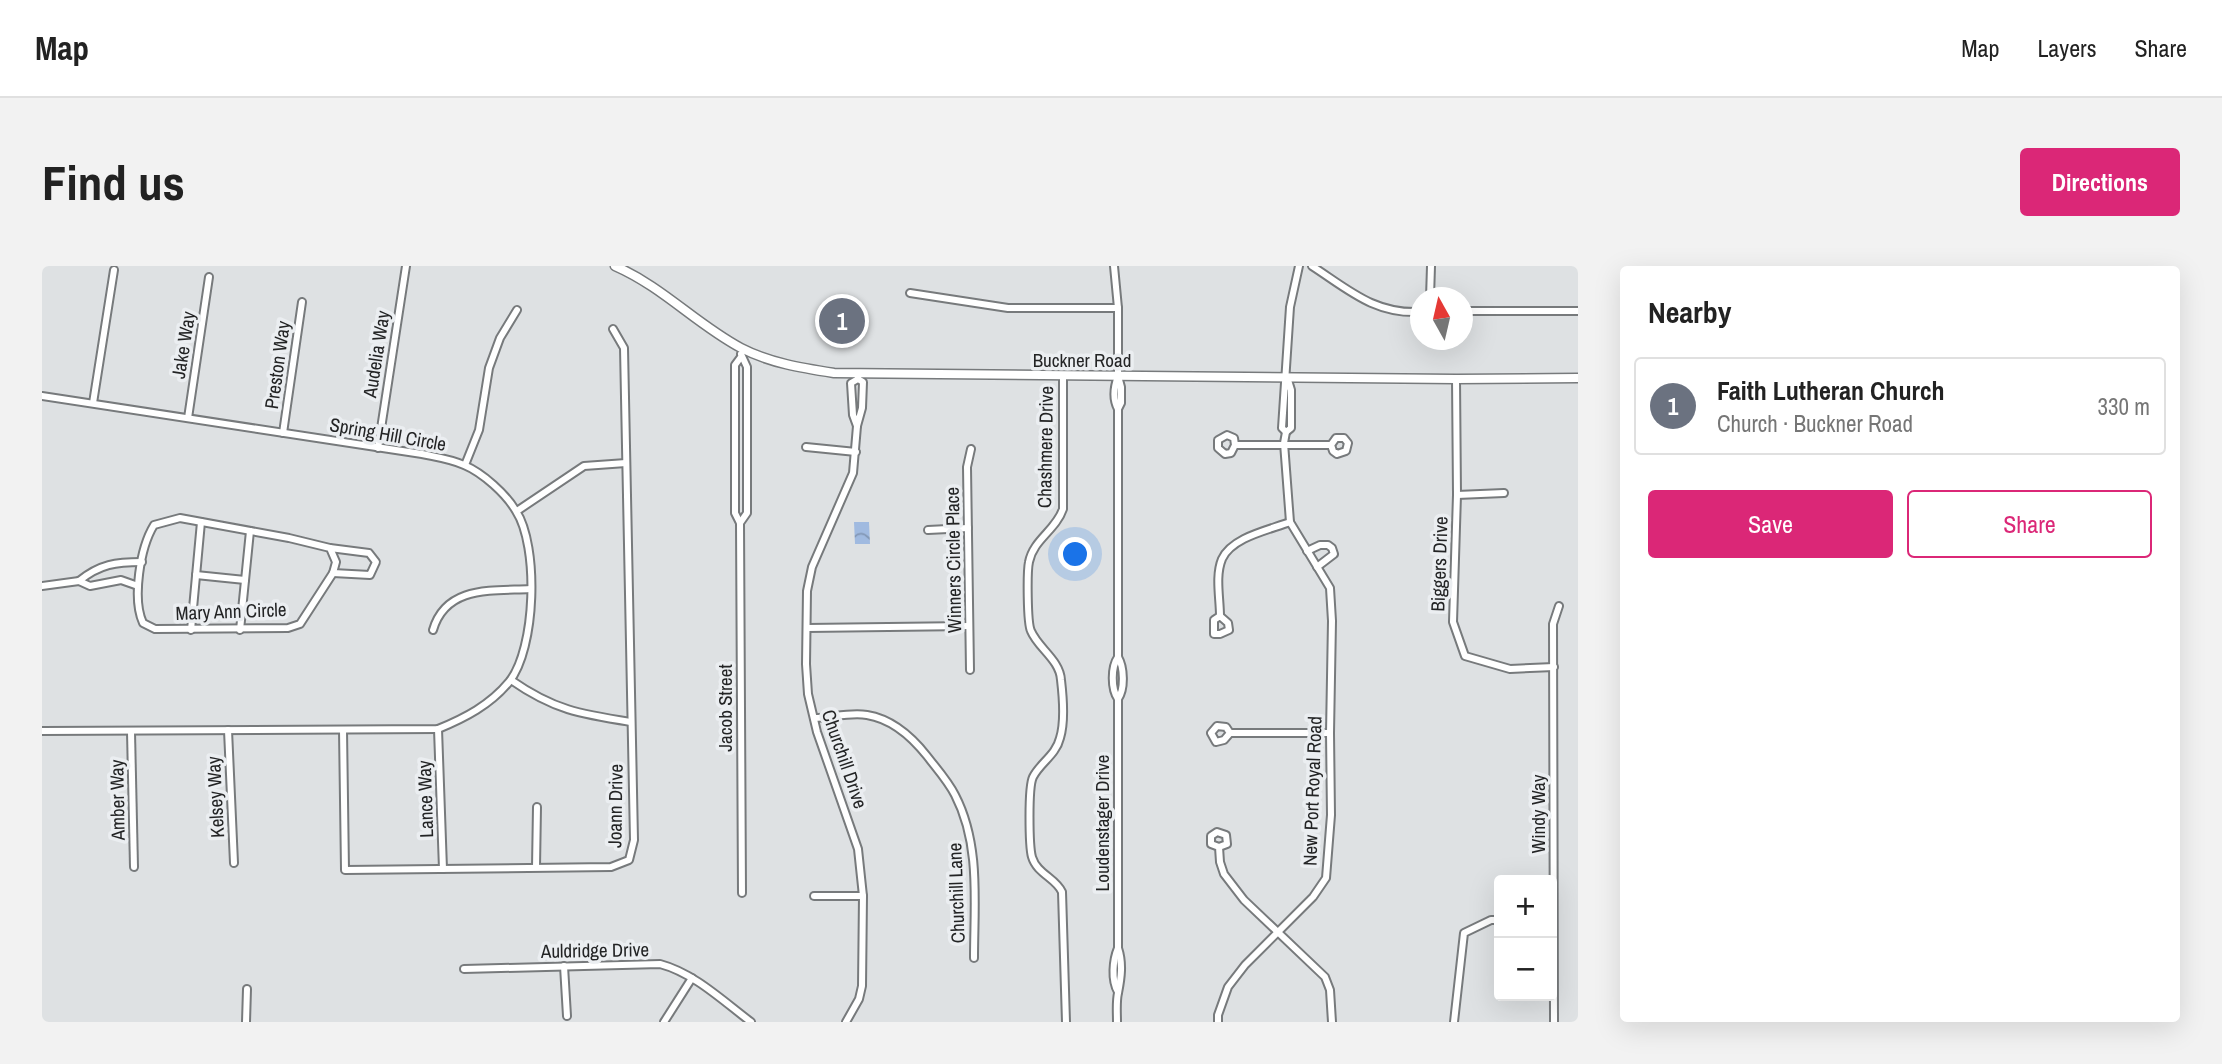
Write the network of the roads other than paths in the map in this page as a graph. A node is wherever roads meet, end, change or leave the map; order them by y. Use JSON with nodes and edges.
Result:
{"nodes":[{"id":1,"x":406,"y":266,"type":"edge"},
{"id":2,"x":615,"y":266,"type":"edge"},
{"id":3,"x":1114,"y":266,"type":"edge"},
{"id":4,"x":1299,"y":266,"type":"edge"},
{"id":5,"x":1312,"y":266,"type":"edge"},
{"id":6,"x":1431,"y":266,"type":"edge"},
{"id":7,"x":114,"y":270,"type":"dead end"},
{"id":8,"x":209,"y":277,"type":"dead end"},
{"id":9,"x":1430,"y":287,"type":"edge"},
{"id":10,"x":910,"y":293,"type":"dead end"},
{"id":11,"x":302,"y":302,"type":"dead end"},
{"id":12,"x":1118,"y":308,"type":"junction"},
{"id":13,"x":517,"y":310,"type":"dead end"},
{"id":14,"x":1473,"y":311,"type":"edge"},
{"id":15,"x":1578,"y":311,"type":"edge"},
{"id":16,"x":1410,"y":312,"type":"edge"},
{"id":17,"x":613,"y":329,"type":"dead end"},
{"id":18,"x":741,"y":352,"type":"junction"},
{"id":19,"x":858,"y":376,"type":"junction"},
{"id":20,"x":1063,"y":376,"type":"junction"},
{"id":21,"x":1118,"y":376,"type":"junction"},
{"id":22,"x":1287,"y":377,"type":"junction"},
{"id":23,"x":1578,"y":378,"type":"edge"},
{"id":24,"x":1456,"y":379,"type":"junction"},
{"id":25,"x":42,"y":396,"type":"edge"},
{"id":26,"x":93,"y":403,"type":"junction"},
{"id":27,"x":188,"y":418,"type":"junction"},
{"id":28,"x":857,"y":426,"type":"junction"},
{"id":29,"x":283,"y":433,"type":"junction"},
{"id":30,"x":1284,"y":443,"type":"junction"},
{"id":31,"x":1235,"y":445,"type":"dead end"},
{"id":32,"x":1331,"y":445,"type":"dead end"},
{"id":33,"x":378,"y":447,"type":"junction"},
{"id":34,"x":806,"y":447,"type":"dead end"},
{"id":35,"x":971,"y":450,"type":"dead end"},
{"id":36,"x":856,"y":452,"type":"junction"},
{"id":37,"x":626,"y":463,"type":"junction"},
{"id":38,"x":465,"y":465,"type":"junction"},
{"id":39,"x":1504,"y":493,"type":"dead end"},
{"id":40,"x":1457,"y":495,"type":"junction"},
{"id":41,"x":517,"y":511,"type":"junction"},
{"id":42,"x":201,"y":522,"type":"junction"},
{"id":43,"x":1290,"y":522,"type":"junction"},
{"id":44,"x":740,"y":523,"type":"junction"},
{"id":45,"x":968,"y":528,"type":"junction"},
{"id":46,"x":928,"y":530,"type":"dead end"},
{"id":47,"x":250,"y":531,"type":"junction"},
{"id":48,"x":330,"y":548,"type":"junction"},
{"id":49,"x":1307,"y":551,"type":"junction"},
{"id":50,"x":142,"y":562,"type":"junction"},
{"id":51,"x":1317,"y":567,"type":"junction"},
{"id":52,"x":333,"y":573,"type":"junction"},
{"id":53,"x":196,"y":575,"type":"junction"},
{"id":54,"x":245,"y":580,"type":"junction"},
{"id":55,"x":79,"y":581,"type":"junction"},
{"id":56,"x":42,"y":586,"type":"edge"},
{"id":57,"x":138,"y":586,"type":"junction"},
{"id":58,"x":530,"y":589,"type":"junction"},
{"id":59,"x":1559,"y":606,"type":"dead end"},
{"id":60,"x":1220,"y":616,"type":"dead end"},
{"id":61,"x":969,"y":626,"type":"junction"},
{"id":62,"x":807,"y":628,"type":"junction"},
{"id":63,"x":191,"y":629,"type":"junction"},
{"id":64,"x":240,"y":630,"type":"junction"},
{"id":65,"x":433,"y":630,"type":"dead end"},
{"id":66,"x":1554,"y":667,"type":"junction"},
{"id":67,"x":970,"y":670,"type":"dead end"},
{"id":68,"x":510,"y":681,"type":"junction"},
{"id":69,"x":814,"y":718,"type":"junction"},
{"id":70,"x":631,"y":722,"type":"junction"},
{"id":71,"x":438,"y":729,"type":"junction"},
{"id":72,"x":228,"y":730,"type":"junction"},
{"id":73,"x":343,"y":730,"type":"junction"},
{"id":74,"x":42,"y":732,"type":"edge"},
{"id":75,"x":131,"y":732,"type":"junction"},
{"id":76,"x":1230,"y":733,"type":"dead end"},
{"id":77,"x":1330,"y":733,"type":"junction"},
{"id":78,"x":537,"y":807,"type":"dead end"},
{"id":79,"x":1219,"y":847,"type":"dead end"},
{"id":80,"x":234,"y":863,"type":"dead end"},
{"id":81,"x":134,"y":867,"type":"dead end"},
{"id":82,"x":536,"y":867,"type":"junction"},
{"id":83,"x":443,"y":869,"type":"junction"},
{"id":84,"x":1553,"y":875,"type":"edge"},
{"id":85,"x":742,"y":894,"type":"dead end"},
{"id":86,"x":814,"y":896,"type":"dead end"},
{"id":87,"x":863,"y":896,"type":"junction"},
{"id":88,"x":1494,"y":920,"type":"edge"},
{"id":89,"x":1279,"y":932,"type":"junction"},
{"id":90,"x":1553,"y":938,"type":"edge"},
{"id":91,"x":974,"y":958,"type":"dead end"},
{"id":92,"x":564,"y":966,"type":"junction"},
{"id":93,"x":464,"y":970,"type":"dead end"},
{"id":94,"x":692,"y":978,"type":"junction"},
{"id":95,"x":247,"y":989,"type":"dead end"},
{"id":96,"x":568,"y":1016,"type":"dead end"},
{"id":97,"x":246,"y":1022,"type":"edge"},
{"id":98,"x":664,"y":1022,"type":"edge"},
{"id":99,"x":751,"y":1022,"type":"edge"},
{"id":100,"x":846,"y":1022,"type":"edge"},
{"id":101,"x":1066,"y":1022,"type":"edge"},
{"id":102,"x":1117,"y":1022,"type":"edge"},
{"id":103,"x":1218,"y":1022,"type":"edge"},
{"id":104,"x":1332,"y":1022,"type":"edge"},
{"id":105,"x":1454,"y":1022,"type":"edge"},
{"id":106,"x":1554,"y":1022,"type":"edge"}],
"edges":[{"from":1,"to":33,"type":"street","name":"Audelia Way"},
{"from":2,"to":18,"type":"street","name":"Buckner Road"},
{"from":3,"to":12,"type":"street","name":"Loudenstager Drive"},
{"from":4,"to":22,"type":"street","name":"New Port Royal Road"},
{"from":5,"to":16,"type":"street"},
{"from":6,"to":9,"type":"street"},
{"from":7,"to":26,"type":"street"},
{"from":8,"to":27,"type":"street","name":"Jake Way"},
{"from":10,"to":12,"type":"street"},
{"from":11,"to":29,"type":"street","name":"Preston Way"},
{"from":12,"to":21,"type":"street","name":"Loudenstager Drive"},
{"from":13,"to":38,"type":"street"},
{"from":14,"to":15,"type":"street"},
{"from":17,"to":37,"type":"street","name":"Joann Drive"},
{"from":18,"to":19,"type":"street","name":"Buckner Road"},
{"from":18,"to":44,"type":"street","name":"Jacob Street"},
{"from":18,"to":44,"type":"street","name":"Jacob Street"},
{"from":19,"to":20,"type":"street","name":"Buckner Road"},
{"from":19,"to":28,"type":"street","name":"Churchill Drive"},
{"from":19,"to":28,"type":"street","name":"Churchill Drive"},
{"from":20,"to":21,"type":"street","name":"Buckner Road"},
{"from":20,"to":101,"type":"street","name":"Chashmere Drive"},
{"from":21,"to":22,"type":"street","name":"Buckner Road"},
{"from":21,"to":102,"type":"street","name":"Loudenstager Drive"},
{"from":22,"to":24,"type":"street","name":"Buckner Road"},
{"from":22,"to":30,"type":"street","name":"New Port Royal Road"},
{"from":23,"to":24,"type":"street","name":"Buckner Road"},
{"from":24,"to":40,"type":"street","name":"Biggers Drive"},
{"from":25,"to":26,"type":"street","name":"Spring Hill Circle"},
{"from":26,"to":27,"type":"street","name":"Spring Hill Circle"},
{"from":27,"to":29,"type":"street","name":"Spring Hill Circle"},
{"from":28,"to":36,"type":"street","name":"Churchill Drive"},
{"from":29,"to":33,"type":"street","name":"Spring Hill Circle"},
{"from":30,"to":31,"type":"street"},
{"from":30,"to":32,"type":"street"},
{"from":30,"to":43,"type":"street","name":"New Port Royal Road"},
{"from":33,"to":38,"type":"street","name":"Spring Hill Circle"},
{"from":34,"to":36,"type":"street"},
{"from":35,"to":45,"type":"street","name":"Winners Circle Place"},
{"from":36,"to":62,"type":"street","name":"Churchill Drive"},
{"from":37,"to":41,"type":"street"},
{"from":37,"to":70,"type":"street","name":"Joann Drive"},
{"from":38,"to":41,"type":"street","name":"Spring Hill Circle"},
{"from":39,"to":40,"type":"street"},
{"from":40,"to":66,"type":"street","name":"Biggers Drive"},
{"from":41,"to":58,"type":"street","name":"Spring Hill Circle"},
{"from":42,"to":47,"type":"street","name":"Mary Ann Circle"},
{"from":42,"to":50,"type":"street","name":"Mary Ann Circle"},
{"from":42,"to":53,"type":"street"},
{"from":43,"to":49,"type":"street","name":"New Port Royal Road"},
{"from":43,"to":60,"type":"street"},
{"from":44,"to":85,"type":"street","name":"Jacob Street"},
{"from":45,"to":46,"type":"street"},
{"from":45,"to":61,"type":"street","name":"Winners Circle Place"},
{"from":47,"to":48,"type":"street","name":"Mary Ann Circle"},
{"from":47,"to":54,"type":"street"},
{"from":48,"to":52,"type":"street"},
{"from":48,"to":52,"type":"street","name":"Mary Ann Circle"},
{"from":49,"to":51,"type":"street","name":"New Port Royal Road"},
{"from":49,"to":51,"type":"street"},
{"from":50,"to":55,"type":"street"},
{"from":50,"to":57,"type":"street","name":"Mary Ann Circle"},
{"from":51,"to":77,"type":"street","name":"New Port Royal Road"},
{"from":52,"to":64,"type":"street","name":"Mary Ann Circle"},
{"from":53,"to":54,"type":"street"},
{"from":53,"to":63,"type":"street"},
{"from":54,"to":64,"type":"street"},
{"from":55,"to":56,"type":"street"},
{"from":55,"to":57,"type":"street"},
{"from":57,"to":63,"type":"street","name":"Mary Ann Circle"},
{"from":58,"to":65,"type":"street"},
{"from":58,"to":68,"type":"street","name":"Spring Hill Circle"},
{"from":59,"to":66,"type":"street","name":"Windy Way"},
{"from":61,"to":62,"type":"street"},
{"from":61,"to":67,"type":"street","name":"Winners Circle Place"},
{"from":62,"to":69,"type":"street","name":"Churchill Drive"},
{"from":63,"to":64,"type":"street","name":"Mary Ann Circle"},
{"from":66,"to":84,"type":"street","name":"Windy Way"},
{"from":68,"to":70,"type":"street"},
{"from":68,"to":71,"type":"street","name":"Spring Hill Circle"},
{"from":69,"to":87,"type":"street","name":"Churchill Drive"},
{"from":69,"to":91,"type":"street","name":"Churchill Lane"},
{"from":70,"to":82,"type":"street","name":"Joann Drive"},
{"from":71,"to":73,"type":"street","name":"Spring Hill Circle"},
{"from":71,"to":83,"type":"street","name":"Lance Way"},
{"from":72,"to":73,"type":"street","name":"Spring Hill Circle"},
{"from":72,"to":75,"type":"street","name":"Spring Hill Circle"},
{"from":72,"to":80,"type":"street","name":"Kelsey Way"},
{"from":73,"to":83,"type":"street","name":"Joann Drive"},
{"from":74,"to":75,"type":"street","name":"Spring Hill Circle"},
{"from":75,"to":81,"type":"street","name":"Amber Way"},
{"from":76,"to":77,"type":"street"},
{"from":77,"to":89,"type":"street","name":"New Port Royal Road"},
{"from":78,"to":82,"type":"street"},
{"from":79,"to":89,"type":"street"},
{"from":82,"to":83,"type":"street","name":"Joann Drive"},
{"from":86,"to":87,"type":"street"},
{"from":87,"to":100,"type":"street","name":"Churchill Drive"},
{"from":88,"to":105,"type":"street"},
{"from":89,"to":103,"type":"street","name":"New Port Royal Road"},
{"from":89,"to":104,"type":"street"},
{"from":90,"to":106,"type":"street","name":"Windy Way"},
{"from":92,"to":93,"type":"street","name":"Auldridge Drive"},
{"from":92,"to":94,"type":"street","name":"Auldridge Drive"},
{"from":92,"to":96,"type":"street"},
{"from":94,"to":98,"type":"street"},
{"from":94,"to":99,"type":"street","name":"Auldridge Drive"},
{"from":95,"to":97,"type":"street"}]}
